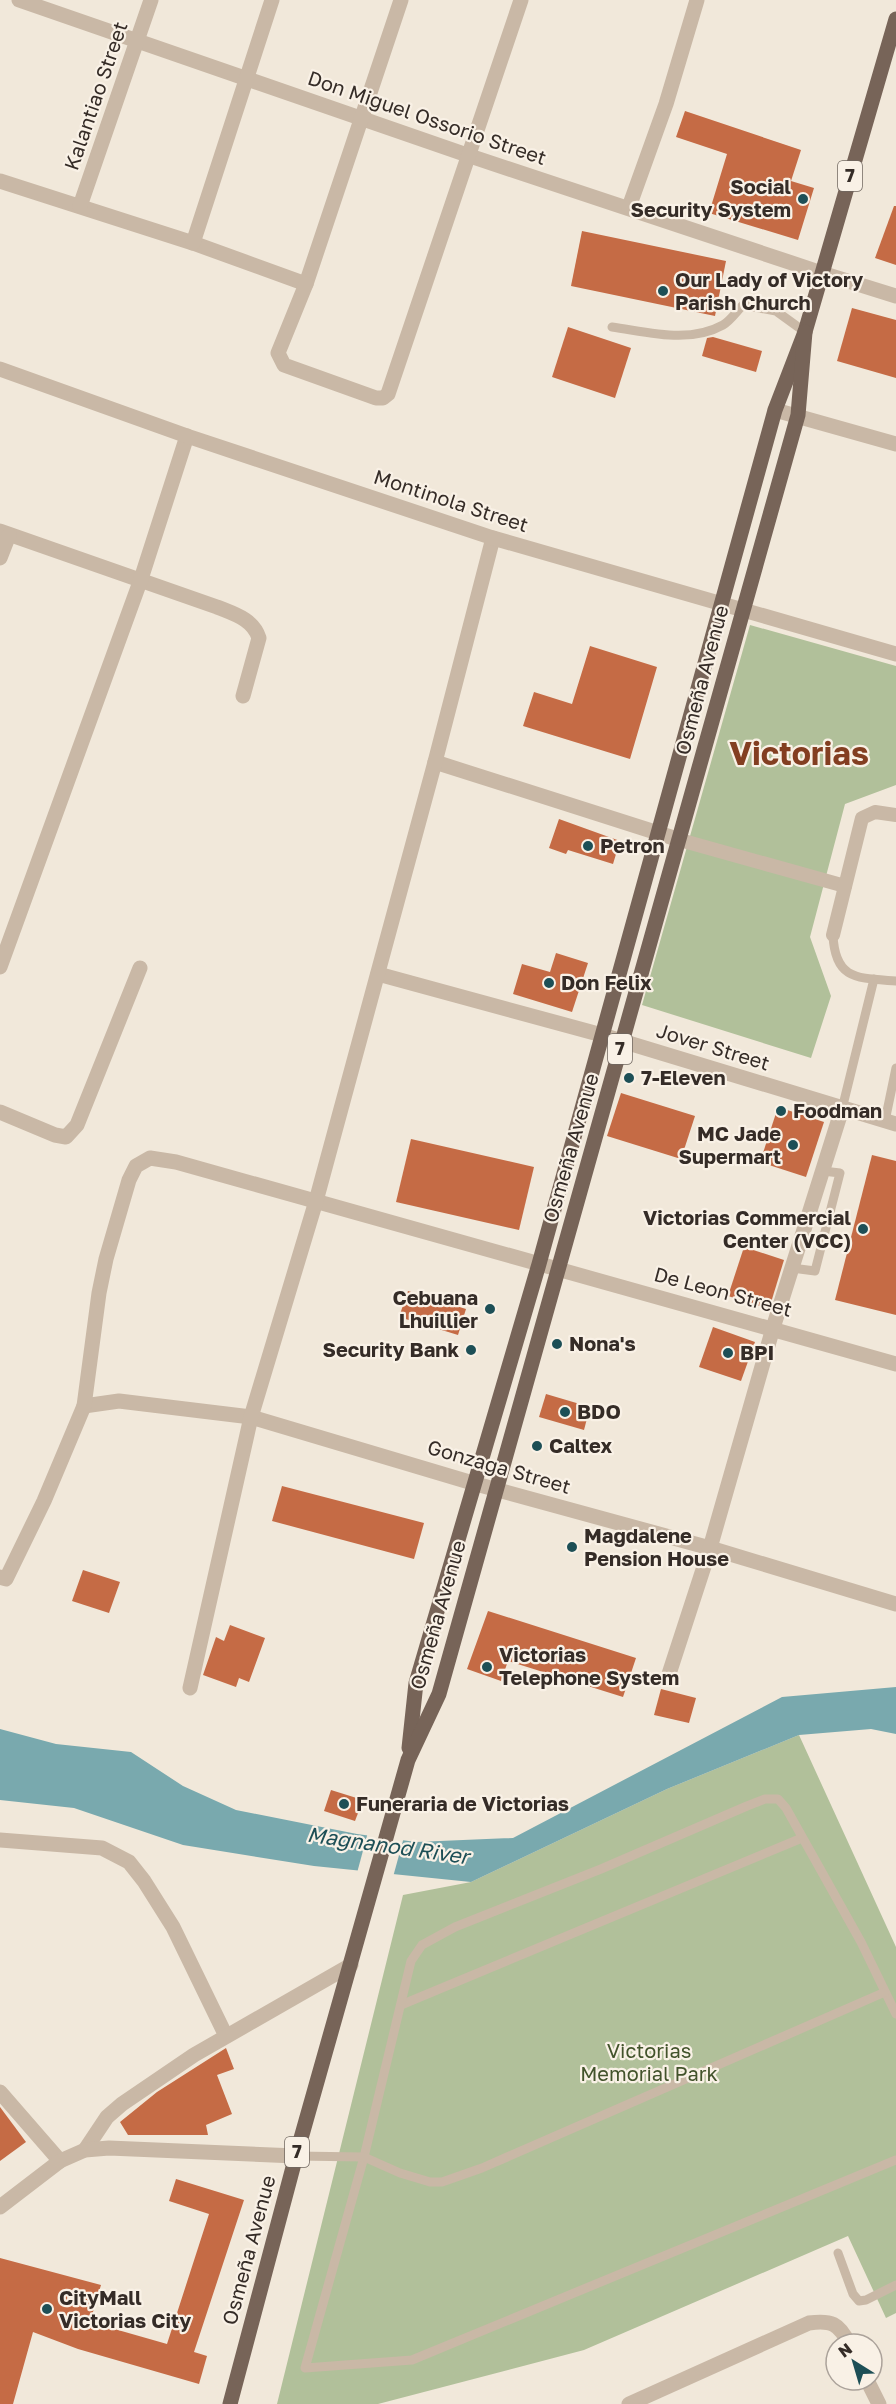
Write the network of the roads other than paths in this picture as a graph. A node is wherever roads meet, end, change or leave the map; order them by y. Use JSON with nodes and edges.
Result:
{"nodes":[{"id":1,"x":19,"y":0,"type":"edge"},
{"id":2,"x":151,"y":0,"type":"edge"},
{"id":3,"x":272,"y":0,"type":"edge"},
{"id":4,"x":401,"y":0,"type":"edge"},
{"id":5,"x":521,"y":0,"type":"edge"},
{"id":6,"x":697,"y":0,"type":"edge"},
{"id":7,"x":896,"y":19,"type":"edge"},
{"id":8,"x":138,"y":40,"type":"junction"},
{"id":9,"x":245,"y":78,"type":"junction"},
{"id":10,"x":360,"y":118,"type":"junction"},
{"id":11,"x":470,"y":156,"type":"junction"},
{"id":12,"x":0,"y":181,"type":"edge"},
{"id":13,"x":80,"y":206,"type":"junction"},
{"id":14,"x":629,"y":207,"type":"junction"},
{"id":15,"x":193,"y":243,"type":"junction"},
{"id":16,"x":822,"y":273,"type":"junction"},
{"id":17,"x":306,"y":284,"type":"junction"},
{"id":18,"x":896,"y":296,"type":"edge"},
{"id":19,"x":612,"y":327,"type":"dead end"},
{"id":20,"x":805,"y":332,"type":"junction"},
{"id":21,"x":0,"y":369,"type":"edge"},
{"id":22,"x":775,"y":410,"type":"junction"},
{"id":23,"x":798,"y":415,"type":"junction"},
{"id":24,"x":187,"y":436,"type":"junction"},
{"id":25,"x":896,"y":444,"type":"edge"},
{"id":26,"x":4,"y":533,"type":"edge"},
{"id":27,"x":493,"y":538,"type":"junction"},
{"id":28,"x":0,"y":558,"type":"edge"},
{"id":29,"x":141,"y":579,"type":"junction"},
{"id":30,"x":722,"y":605,"type":"junction"},
{"id":31,"x":743,"y":611,"type":"junction"},
{"id":32,"x":896,"y":654,"type":"edge"},
{"id":33,"x":243,"y":696,"type":"dead end"},
{"id":34,"x":435,"y":762,"type":"junction"},
{"id":35,"x":896,"y":815,"type":"edge"},
{"id":36,"x":658,"y":833,"type":"junction"},
{"id":37,"x":680,"y":840,"type":"junction"},
{"id":38,"x":845,"y":886,"type":"junction"},
{"id":39,"x":833,"y":935,"type":"joint"},
{"id":40,"x":0,"y":967,"type":"edge"},
{"id":41,"x":140,"y":968,"type":"dead end"},
{"id":42,"x":378,"y":974,"type":"junction"},
{"id":43,"x":874,"y":979,"type":"junction"},
{"id":44,"x":896,"y":981,"type":"edge"},
{"id":45,"x":602,"y":1035,"type":"junction"},
{"id":46,"x":622,"y":1041,"type":"junction"},
{"id":47,"x":896,"y":1068,"type":"edge"},
{"id":48,"x":842,"y":1109,"type":"junction"},
{"id":49,"x":0,"y":1112,"type":"edge"},
{"id":50,"x":890,"y":1123,"type":"edge"},
{"id":51,"x":823,"y":1171,"type":"junction"},
{"id":52,"x":316,"y":1202,"type":"junction"},
{"id":53,"x":539,"y":1264,"type":"junction"},
{"id":54,"x":792,"y":1268,"type":"junction"},
{"id":55,"x":558,"y":1269,"type":"junction"},
{"id":56,"x":773,"y":1328,"type":"junction"},
{"id":57,"x":896,"y":1364,"type":"edge"},
{"id":58,"x":84,"y":1406,"type":"junction"},
{"id":59,"x":251,"y":1417,"type":"junction"},
{"id":60,"x":476,"y":1484,"type":"junction"},
{"id":61,"x":496,"y":1488,"type":"junction"},
{"id":62,"x":710,"y":1548,"type":"junction"},
{"id":63,"x":2,"y":1582,"type":"edge"},
{"id":64,"x":896,"y":1604,"type":"edge"},
{"id":65,"x":668,"y":1677,"type":"dead end"},
{"id":66,"x":190,"y":1688,"type":"dead end"},
{"id":67,"x":408,"y":1760,"type":"junction"},
{"id":68,"x":802,"y":1838,"type":"junction"},
{"id":69,"x":0,"y":1840,"type":"edge"},
{"id":70,"x":351,"y":1965,"type":"junction"},
{"id":71,"x":885,"y":1992,"type":"junction"},
{"id":72,"x":401,"y":2005,"type":"junction"},
{"id":73,"x":896,"y":2014,"type":"edge"},
{"id":74,"x":226,"y":2036,"type":"junction"},
{"id":75,"x":0,"y":2092,"type":"edge"},
{"id":76,"x":85,"y":2150,"type":"junction"},
{"id":77,"x":296,"y":2156,"type":"junction"},
{"id":78,"x":364,"y":2157,"type":"junction"},
{"id":79,"x":896,"y":2160,"type":"edge"},
{"id":80,"x":60,"y":2161,"type":"junction"},
{"id":81,"x":0,"y":2207,"type":"edge"},
{"id":82,"x":838,"y":2253,"type":"dead end"},
{"id":83,"x":896,"y":2285,"type":"edge"},
{"id":84,"x":843,"y":2332,"type":"edge"},
{"id":85,"x":230,"y":2404,"type":"edge"},
{"id":86,"x":628,"y":2404,"type":"edge"}],
"edges":[{"from":1,"to":8,"type":"street","name":"Don Miguel Ossorio Street"},
{"from":2,"to":8,"type":"street","name":"Kalantiao Street"},
{"from":3,"to":9,"type":"street"},
{"from":4,"to":10,"type":"street"},
{"from":5,"to":11,"type":"street"},
{"from":6,"to":14,"type":"street"},
{"from":7,"to":16,"type":"main road","name":"Osmeña Avenue","number":"7"},
{"from":8,"to":9,"type":"street","name":"Don Miguel Ossorio Street"},
{"from":8,"to":13,"type":"street","name":"Kalantiao Street"},
{"from":9,"to":10,"type":"street","name":"Don Miguel Ossorio Street"},
{"from":9,"to":15,"type":"street"},
{"from":10,"to":11,"type":"street","name":"Don Miguel Ossorio Street"},
{"from":10,"to":17,"type":"street"},
{"from":11,"to":14,"type":"street","name":"Don Miguel Ossorio Street"},
{"from":11,"to":17,"type":"street"},
{"from":12,"to":13,"type":"street"},
{"from":13,"to":15,"type":"street"},
{"from":14,"to":16,"type":"street","name":"Don Miguel Ossorio Street"},
{"from":15,"to":17,"type":"street"},
{"from":16,"to":18,"type":"street","name":"Don Miguel Ossorio Street"},
{"from":16,"to":20,"type":"main road","name":"Osmeña Avenue","number":"7"},
{"from":19,"to":20,"type":"lane"},
{"from":20,"to":22,"type":"main road","name":"Osmeña Avenue","number":"7"},
{"from":20,"to":23,"type":"main road","name":"Osmeña Avenue","number":"7"},
{"from":21,"to":24,"type":"street","name":"Montinola Street"},
{"from":22,"to":23,"type":"street"},
{"from":22,"to":30,"type":"main road","name":"Osmeña Avenue","number":"7"},
{"from":23,"to":25,"type":"street"},
{"from":23,"to":31,"type":"main road","name":"Osmeña Avenue","number":"7"},
{"from":24,"to":27,"type":"street","name":"Montinola Street"},
{"from":24,"to":29,"type":"street"},
{"from":26,"to":28,"type":"street"},
{"from":26,"to":29,"type":"street"},
{"from":27,"to":30,"type":"street","name":"Montinola Street"},
{"from":27,"to":34,"type":"street"},
{"from":29,"to":33,"type":"street"},
{"from":29,"to":40,"type":"street"},
{"from":30,"to":31,"type":"street","name":"Montinola Street"},
{"from":30,"to":36,"type":"main road","name":"Osmeña Avenue","number":"7"},
{"from":31,"to":32,"type":"street","name":"Montinola Street"},
{"from":31,"to":37,"type":"main road","name":"Osmeña Avenue","number":"7"},
{"from":34,"to":36,"type":"street"},
{"from":34,"to":42,"type":"street"},
{"from":35,"to":38,"type":"street"},
{"from":36,"to":37,"type":"street"},
{"from":36,"to":45,"type":"main road","name":"Osmeña Avenue","number":"7"},
{"from":37,"to":38,"type":"street"},
{"from":37,"to":46,"type":"main road","name":"Osmeña Avenue","number":"7"},
{"from":38,"to":39,"type":"street"},
{"from":39,"to":43,"type":"lane"},
{"from":41,"to":49,"type":"street"},
{"from":42,"to":45,"type":"street","name":"Jover Street"},
{"from":42,"to":52,"type":"street"},
{"from":43,"to":44,"type":"lane"},
{"from":43,"to":48,"type":"lane"},
{"from":45,"to":46,"type":"street","name":"Jover Street"},
{"from":45,"to":53,"type":"main road","name":"Osmeña Avenue","number":"7"},
{"from":46,"to":48,"type":"street","name":"Jover Street"},
{"from":46,"to":55,"type":"main road","name":"Osmeña Avenue","number":"7"},
{"from":47,"to":50,"type":"lane"},
{"from":48,"to":50,"type":"street","name":"Jover Street"},
{"from":48,"to":51,"type":"street"},
{"from":51,"to":54,"type":"street"},
{"from":51,"to":54,"type":"lane"},
{"from":52,"to":53,"type":"street","name":"De Leon Street"},
{"from":52,"to":58,"type":"street","name":"De Leon Street"},
{"from":52,"to":59,"type":"street"},
{"from":53,"to":55,"type":"street","name":"De Leon Street"},
{"from":53,"to":60,"type":"main road","name":"Osmeña Avenue","number":"7"},
{"from":54,"to":56,"type":"street"},
{"from":55,"to":56,"type":"street","name":"De Leon Street"},
{"from":55,"to":61,"type":"main road","name":"Osmeña Avenue","number":"7"},
{"from":56,"to":57,"type":"street","name":"De Leon Street"},
{"from":56,"to":62,"type":"street"},
{"from":58,"to":59,"type":"street","name":"Gonzaga Street"},
{"from":58,"to":63,"type":"street","name":"De Leon Street"},
{"from":59,"to":60,"type":"street","name":"Gonzaga Street"},
{"from":59,"to":66,"type":"street"},
{"from":60,"to":61,"type":"street","name":"Gonzaga Street"},
{"from":60,"to":67,"type":"main road","name":"Osmeña Avenue","number":"7"},
{"from":61,"to":62,"type":"street","name":"Gonzaga Street"},
{"from":61,"to":67,"type":"main road","name":"Osmeña Avenue","number":"7"},
{"from":62,"to":64,"type":"street","name":"Gonzaga Street"},
{"from":62,"to":65,"type":"street"},
{"from":67,"to":70,"type":"main road","name":"Osmeña Avenue","number":"7"},
{"from":68,"to":71,"type":"lane"},
{"from":68,"to":72,"type":"lane"},
{"from":68,"to":72,"type":"lane"},
{"from":69,"to":74,"type":"street"},
{"from":70,"to":74,"type":"street"},
{"from":70,"to":77,"type":"main road","name":"Osmeña Avenue","number":"7"},
{"from":71,"to":73,"type":"lane"},
{"from":71,"to":78,"type":"lane"},
{"from":72,"to":78,"type":"lane"},
{"from":74,"to":76,"type":"street"},
{"from":75,"to":80,"type":"street"},
{"from":76,"to":77,"type":"street"},
{"from":76,"to":80,"type":"street"},
{"from":77,"to":78,"type":"lane"},
{"from":77,"to":85,"type":"main road","name":"Osmeña Avenue","number":"7"},
{"from":78,"to":79,"type":"lane"},
{"from":80,"to":81,"type":"street"},
{"from":82,"to":83,"type":"lane"},
{"from":84,"to":86,"type":"street"}]}
